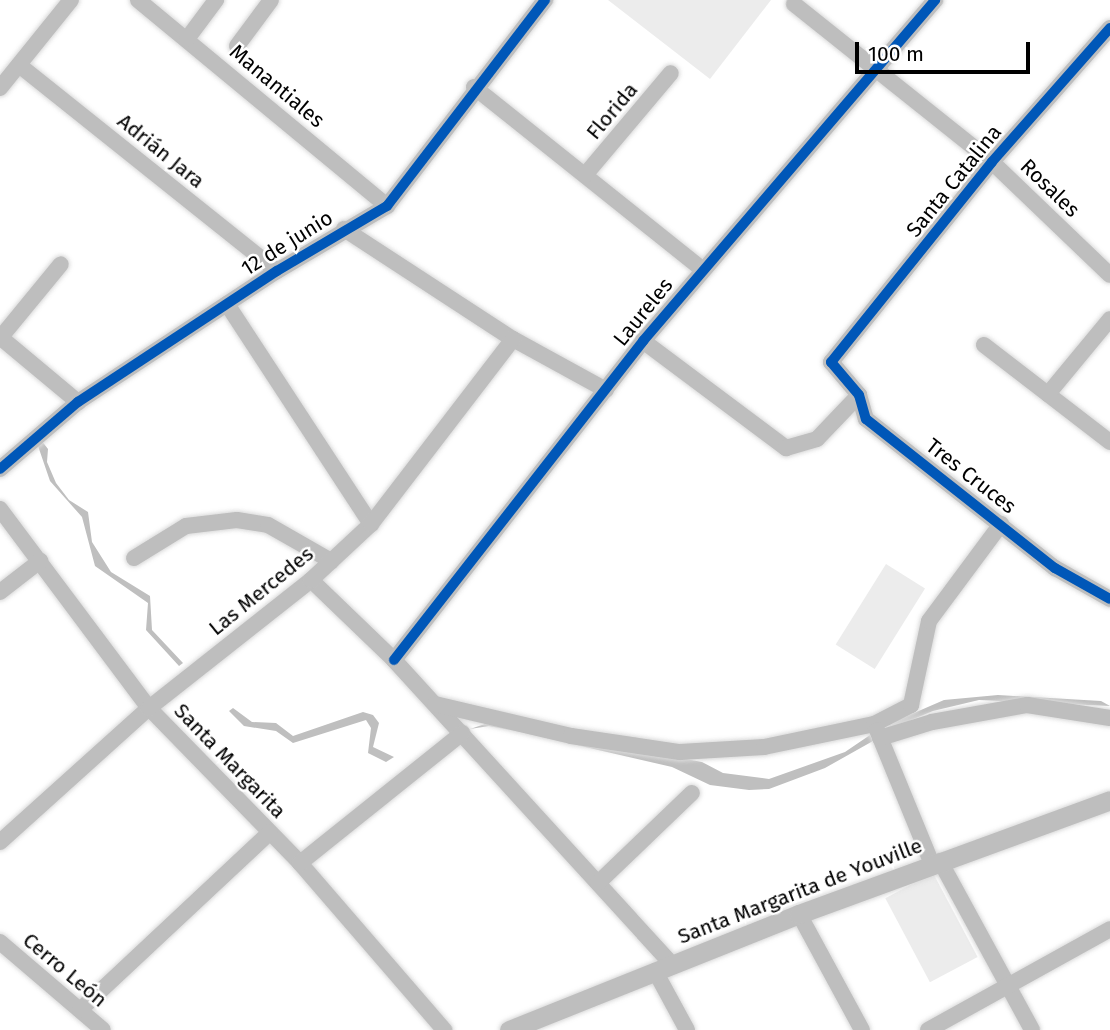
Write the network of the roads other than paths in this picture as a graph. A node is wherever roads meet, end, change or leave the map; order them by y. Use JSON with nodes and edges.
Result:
{"nodes":[{"id":1,"x":71,"y":0,"type":"edge"},
{"id":2,"x":138,"y":0,"type":"edge"},
{"id":3,"x":216,"y":0,"type":"edge"},
{"id":4,"x":271,"y":0,"type":"edge"},
{"id":5,"x":545,"y":0,"type":"edge"},
{"id":6,"x":936,"y":0,"type":"edge"},
{"id":7,"x":794,"y":5,"type":"dead end"},
{"id":8,"x":1110,"y":28,"type":"edge"},
{"id":9,"x":187,"y":38,"type":"junction"},
{"id":10,"x":237,"y":46,"type":"dead end"},
{"id":11,"x":19,"y":65,"type":"junction"},
{"id":12,"x":876,"y":68,"type":"junction"},
{"id":13,"x":671,"y":73,"type":"dead end"},
{"id":14,"x":2,"y":81,"type":"edge"},
{"id":15,"x":474,"y":87,"type":"junction"},
{"id":16,"x":992,"y":162,"type":"junction"},
{"id":17,"x":585,"y":175,"type":"junction"},
{"id":18,"x":387,"y":206,"type":"junction"},
{"id":19,"x":344,"y":229,"type":"junction"},
{"id":20,"x":61,"y":264,"type":"dead end"},
{"id":21,"x":702,"y":269,"type":"junction"},
{"id":22,"x":276,"y":271,"type":"junction"},
{"id":23,"x":1110,"y":275,"type":"edge"},
{"id":24,"x":227,"y":304,"type":"junction"},
{"id":25,"x":1110,"y":319,"type":"edge"},
{"id":26,"x":0,"y":337,"type":"edge"},
{"id":27,"x":513,"y":339,"type":"junction"},
{"id":28,"x":643,"y":341,"type":"junction"},
{"id":29,"x":984,"y":345,"type":"dead end"},
{"id":30,"x":831,"y":362,"type":"joint"},
{"id":31,"x":606,"y":390,"type":"junction"},
{"id":32,"x":1048,"y":394,"type":"junction"},
{"id":33,"x":859,"y":395,"type":"junction"},
{"id":34,"x":78,"y":402,"type":"junction"},
{"id":35,"x":1110,"y":442,"type":"edge"},
{"id":36,"x":0,"y":469,"type":"edge"},
{"id":37,"x":0,"y":509,"type":"edge"},
{"id":38,"x":371,"y":523,"type":"junction"},
{"id":39,"x":1001,"y":524,"type":"junction"},
{"id":40,"x":134,"y":558,"type":"dead end"},
{"id":41,"x":40,"y":561,"type":"junction"},
{"id":42,"x":331,"y":561,"type":"junction"},
{"id":43,"x":312,"y":580,"type":"junction"},
{"id":44,"x":0,"y":592,"type":"edge"},
{"id":45,"x":1110,"y":599,"type":"edge"},
{"id":46,"x":394,"y":660,"type":"junction"},
{"id":47,"x":435,"y":704,"type":"junction"},
{"id":48,"x":149,"y":708,"type":"junction"},
{"id":49,"x":1110,"y":719,"type":"edge"},
{"id":50,"x":877,"y":731,"type":"junction"},
{"id":51,"x":462,"y":733,"type":"junction"},
{"id":52,"x":692,"y":793,"type":"dead end"},
{"id":53,"x":1110,"y":800,"type":"edge"},
{"id":54,"x":270,"y":832,"type":"junction"},
{"id":55,"x":0,"y":842,"type":"edge"},
{"id":56,"x":300,"y":863,"type":"junction"},
{"id":57,"x":936,"y":863,"type":"junction"},
{"id":58,"x":598,"y":883,"type":"junction"},
{"id":59,"x":799,"y":914,"type":"junction"},
{"id":60,"x":1110,"y":929,"type":"edge"},
{"id":61,"x":0,"y":942,"type":"edge"},
{"id":62,"x":663,"y":968,"type":"junction"},
{"id":63,"x":1008,"y":986,"type":"junction"},
{"id":64,"x":80,"y":1010,"type":"junction"},
{"id":65,"x":514,"y":1029,"type":"edge"},
{"id":66,"x":103,"y":1030,"type":"edge"},
{"id":67,"x":444,"y":1030,"type":"edge"},
{"id":68,"x":687,"y":1030,"type":"edge"},
{"id":69,"x":862,"y":1030,"type":"edge"},
{"id":70,"x":928,"y":1030,"type":"edge"},
{"id":71,"x":1032,"y":1030,"type":"edge"}],
"edges":[{"from":1,"to":11,"type":"street"},
{"from":2,"to":9,"type":"street","name":"Manantiales"},
{"from":3,"to":9,"type":"street"},
{"from":4,"to":10,"type":"street"},
{"from":5,"to":15,"type":"street","name":"12 de junio"},
{"from":6,"to":12,"type":"street","name":"Laureles"},
{"from":7,"to":12,"type":"street","name":"Rosales"},
{"from":8,"to":16,"type":"street","name":"Santa Catalina"},
{"from":9,"to":18,"type":"street","name":"Manantiales"},
{"from":11,"to":14,"type":"street"},
{"from":11,"to":22,"type":"street","name":"Adrián Jara"},
{"from":12,"to":16,"type":"street","name":"Rosales"},
{"from":12,"to":21,"type":"street","name":"Laureles"},
{"from":13,"to":17,"type":"street","name":"Florida"},
{"from":15,"to":17,"type":"street"},
{"from":15,"to":18,"type":"street","name":"12 de junio"},
{"from":16,"to":23,"type":"street","name":"Rosales"},
{"from":16,"to":30,"type":"street","name":"Santa Catalina"},
{"from":17,"to":21,"type":"street"},
{"from":18,"to":19,"type":"street","name":"12 de junio"},
{"from":19,"to":22,"type":"street","name":"12 de junio"},
{"from":19,"to":27,"type":"street"},
{"from":20,"to":26,"type":"street"},
{"from":21,"to":28,"type":"street","name":"Laureles"},
{"from":22,"to":24,"type":"street","name":"12 de junio"},
{"from":24,"to":34,"type":"street","name":"12 de junio"},
{"from":24,"to":38,"type":"street"},
{"from":25,"to":32,"type":"street"},
{"from":26,"to":34,"type":"street"},
{"from":27,"to":31,"type":"street"},
{"from":27,"to":38,"type":"street","name":"Las Mercedes"},
{"from":28,"to":31,"type":"street","name":"Laureles"},
{"from":28,"to":33,"type":"street"},
{"from":29,"to":32,"type":"street"},
{"from":30,"to":33,"type":"street","name":"Tres Cruces"},
{"from":31,"to":46,"type":"street","name":"Laureles"},
{"from":32,"to":35,"type":"street"},
{"from":33,"to":39,"type":"street","name":"Tres Cruces"},
{"from":34,"to":36,"type":"street","name":"12 de junio"},
{"from":37,"to":41,"type":"street","name":"Santa Margarita"},
{"from":38,"to":42,"type":"street","name":"Las Mercedes"},
{"from":39,"to":45,"type":"street","name":"Tres Cruces"},
{"from":39,"to":50,"type":"street"},
{"from":40,"to":42,"type":"street"},
{"from":41,"to":44,"type":"street"},
{"from":41,"to":48,"type":"street","name":"Santa Margarita"},
{"from":42,"to":43,"type":"street","name":"Las Mercedes"},
{"from":43,"to":46,"type":"street"},
{"from":43,"to":48,"type":"street","name":"Las Mercedes"},
{"from":46,"to":47,"type":"street"},
{"from":47,"to":50,"type":"street"},
{"from":47,"to":51,"type":"street"},
{"from":48,"to":54,"type":"street","name":"Santa Margarita"},
{"from":48,"to":55,"type":"street","name":"Las Mercedes"},
{"from":49,"to":50,"type":"street"},
{"from":50,"to":57,"type":"street"},
{"from":51,"to":56,"type":"street"},
{"from":51,"to":58,"type":"street"},
{"from":52,"to":58,"type":"street"},
{"from":53,"to":57,"type":"main road","name":"Santa Margarita de Youville"},
{"from":54,"to":56,"type":"street","name":"Santa Margarita"},
{"from":54,"to":64,"type":"street"},
{"from":56,"to":67,"type":"street","name":"Santa Margarita"},
{"from":57,"to":59,"type":"main road","name":"Santa Margarita de Youville"},
{"from":57,"to":63,"type":"street"},
{"from":58,"to":62,"type":"street"},
{"from":59,"to":62,"type":"main road","name":"Santa Margarita de Youville"},
{"from":59,"to":69,"type":"street"},
{"from":60,"to":63,"type":"street"},
{"from":61,"to":64,"type":"street","name":"Cerro León"},
{"from":62,"to":65,"type":"main road","name":"Santa Margarita de Youville"},
{"from":62,"to":68,"type":"street"},
{"from":63,"to":70,"type":"street"},
{"from":63,"to":71,"type":"street"},
{"from":64,"to":66,"type":"street","name":"Cerro León"}]}
